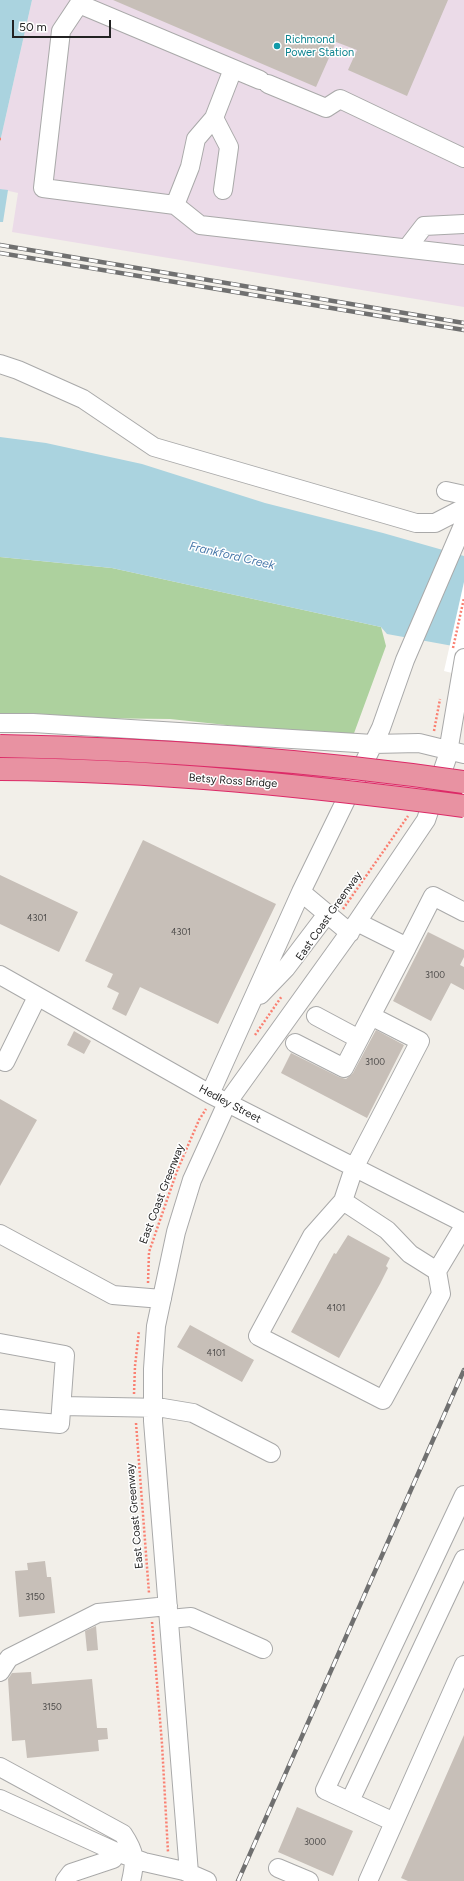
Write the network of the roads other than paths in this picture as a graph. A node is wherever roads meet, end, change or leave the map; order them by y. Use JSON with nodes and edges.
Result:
{"nodes":[{"id":1,"x":80,"y":2,"type":"edge"},
{"id":2,"x":233,"y":69,"type":"junction"},
{"id":3,"x":214,"y":118,"type":"junction"},
{"id":4,"x":464,"y":158,"type":"edge"},
{"id":5,"x":223,"y":190,"type":"dead end"},
{"id":6,"x":175,"y":204,"type":"junction"},
{"id":7,"x":464,"y":224,"type":"edge"},
{"id":8,"x":407,"y":248,"type":"junction"},
{"id":9,"x":464,"y":255,"type":"edge"},
{"id":10,"x":0,"y":364,"type":"edge"},
{"id":11,"x":446,"y":491,"type":"dead end"},
{"id":12,"x":464,"y":495,"type":"edge"},
{"id":13,"x":464,"y":508,"type":"edge"},
{"id":14,"x":464,"y":523,"type":"edge"},
{"id":15,"x":459,"y":661,"type":"edge"},
{"id":16,"x":0,"y":723,"type":"edge"},
{"id":17,"x":373,"y":744,"type":"junction"},
{"id":18,"x":0,"y":746,"type":"edge"},
{"id":19,"x":456,"y":752,"type":"edge"},
{"id":20,"x":0,"y":769,"type":"edge"},
{"id":21,"x":464,"y":782,"type":"edge"},
{"id":22,"x":464,"y":806,"type":"edge"},
{"id":23,"x":300,"y":892,"type":"junction"},
{"id":24,"x":464,"y":912,"type":"edge"},
{"id":25,"x":331,"y":918,"type":"junction"},
{"id":26,"x":354,"y":927,"type":"junction"},
{"id":27,"x":406,"y":947,"type":"junction"},
{"id":28,"x":0,"y":976,"type":"edge"},
{"id":29,"x":37,"y":996,"type":"junction"},
{"id":30,"x":250,"y":1005,"type":"junction"},
{"id":31,"x":316,"y":1016,"type":"dead end"},
{"id":32,"x":371,"y":1016,"type":"junction"},
{"id":33,"x":359,"y":1039,"type":"junction"},
{"id":34,"x":295,"y":1043,"type":"dead end"},
{"id":35,"x":5,"y":1062,"type":"dead end"},
{"id":36,"x":217,"y":1098,"type":"junction"},
{"id":37,"x":354,"y":1168,"type":"junction"},
{"id":38,"x":343,"y":1201,"type":"junction"},
{"id":39,"x":464,"y":1224,"type":"edge"},
{"id":40,"x":0,"y":1234,"type":"edge"},
{"id":41,"x":437,"y":1271,"type":"junction"},
{"id":42,"x":153,"y":1298,"type":"junction"},
{"id":43,"x":0,"y":1343,"type":"edge"},
{"id":44,"x":62,"y":1406,"type":"junction"},
{"id":45,"x":145,"y":1408,"type":"junction"},
{"id":46,"x":0,"y":1419,"type":"edge"},
{"id":47,"x":271,"y":1453,"type":"dead end"},
{"id":48,"x":464,"y":1495,"type":"edge"},
{"id":49,"x":464,"y":1559,"type":"edge"},
{"id":50,"x":162,"y":1611,"type":"junction"},
{"id":51,"x":407,"y":1617,"type":"junction"},
{"id":52,"x":431,"y":1629,"type":"junction"},
{"id":53,"x":263,"y":1649,"type":"dead end"},
{"id":54,"x":464,"y":1665,"type":"edge"},
{"id":55,"x":0,"y":1672,"type":"edge"},
{"id":56,"x":0,"y":1767,"type":"edge"},
{"id":57,"x":0,"y":1799,"type":"edge"},
{"id":58,"x":350,"y":1801,"type":"junction"},
{"id":59,"x":394,"y":1822,"type":"junction"},
{"id":60,"x":114,"y":1851,"type":"junction"},
{"id":61,"x":134,"y":1857,"type":"junction"},
{"id":62,"x":278,"y":1868,"type":"dead end"},
{"id":63,"x":189,"y":1873,"type":"junction"},
{"id":64,"x":65,"y":1881,"type":"edge"},
{"id":65,"x":131,"y":1881,"type":"edge"},
{"id":66,"x":207,"y":1881,"type":"edge"},
{"id":67,"x":309,"y":1881,"type":"edge"},
{"id":68,"x":368,"y":1881,"type":"edge"}],
"edges":[{"from":1,"to":2,"type":"street"},
{"from":1,"to":6,"type":"street"},
{"from":2,"to":3,"type":"street"},
{"from":2,"to":4,"type":"street"},
{"from":3,"to":5,"type":"street"},
{"from":3,"to":6,"type":"street"},
{"from":6,"to":8,"type":"street"},
{"from":7,"to":8,"type":"street"},
{"from":8,"to":9,"type":"street"},
{"from":10,"to":13,"type":"street"},
{"from":11,"to":12,"type":"street"},
{"from":14,"to":17,"type":"street"},
{"from":15,"to":19,"type":"street"},
{"from":16,"to":17,"type":"street"},
{"from":17,"to":19,"type":"street"},
{"from":17,"to":23,"type":"street"},
{"from":18,"to":21,"type":"highway","name":"Betsy Ross Bridge","bridge":true},
{"from":19,"to":26,"type":"street"},
{"from":20,"to":22,"type":"highway","name":"Betsy Ross Bridge","bridge":true},
{"from":23,"to":25,"type":"street"},
{"from":23,"to":30,"type":"street"},
{"from":24,"to":27,"type":"street"},
{"from":25,"to":26,"type":"street"},
{"from":25,"to":30,"type":"street"},
{"from":26,"to":27,"type":"street"},
{"from":26,"to":36,"type":"street"},
{"from":27,"to":32,"type":"street"},
{"from":28,"to":29,"type":"street","name":"Hedley Street"},
{"from":29,"to":35,"type":"street"},
{"from":29,"to":36,"type":"street","name":"Hedley Street"},
{"from":30,"to":36,"type":"street"},
{"from":31,"to":33,"type":"street"},
{"from":32,"to":33,"type":"street"},
{"from":32,"to":37,"type":"street"},
{"from":33,"to":34,"type":"street"},
{"from":36,"to":37,"type":"street","name":"Hedley Street"},
{"from":36,"to":42,"type":"street"},
{"from":37,"to":38,"type":"street"},
{"from":37,"to":39,"type":"street","name":"Hedley Street"},
{"from":38,"to":41,"type":"street"},
{"from":38,"to":41,"type":"street"},
{"from":39,"to":41,"type":"street"},
{"from":40,"to":42,"type":"street"},
{"from":42,"to":45,"type":"street"},
{"from":43,"to":44,"type":"street"},
{"from":44,"to":45,"type":"street"},
{"from":44,"to":46,"type":"street"},
{"from":45,"to":47,"type":"street"},
{"from":45,"to":50,"type":"street"},
{"from":48,"to":51,"type":"street"},
{"from":49,"to":52,"type":"street"},
{"from":50,"to":53,"type":"street"},
{"from":50,"to":55,"type":"street"},
{"from":50,"to":63,"type":"street"},
{"from":51,"to":52,"type":"street"},
{"from":51,"to":58,"type":"street"},
{"from":52,"to":58,"type":"street"},
{"from":54,"to":59,"type":"street"},
{"from":56,"to":61,"type":"street"},
{"from":57,"to":60,"type":"street"},
{"from":58,"to":59,"type":"street"},
{"from":59,"to":68,"type":"street"},
{"from":60,"to":61,"type":"street"},
{"from":60,"to":64,"type":"street"},
{"from":61,"to":63,"type":"street"},
{"from":61,"to":65,"type":"street"},
{"from":62,"to":67,"type":"street"},
{"from":63,"to":66,"type":"street"}]}
